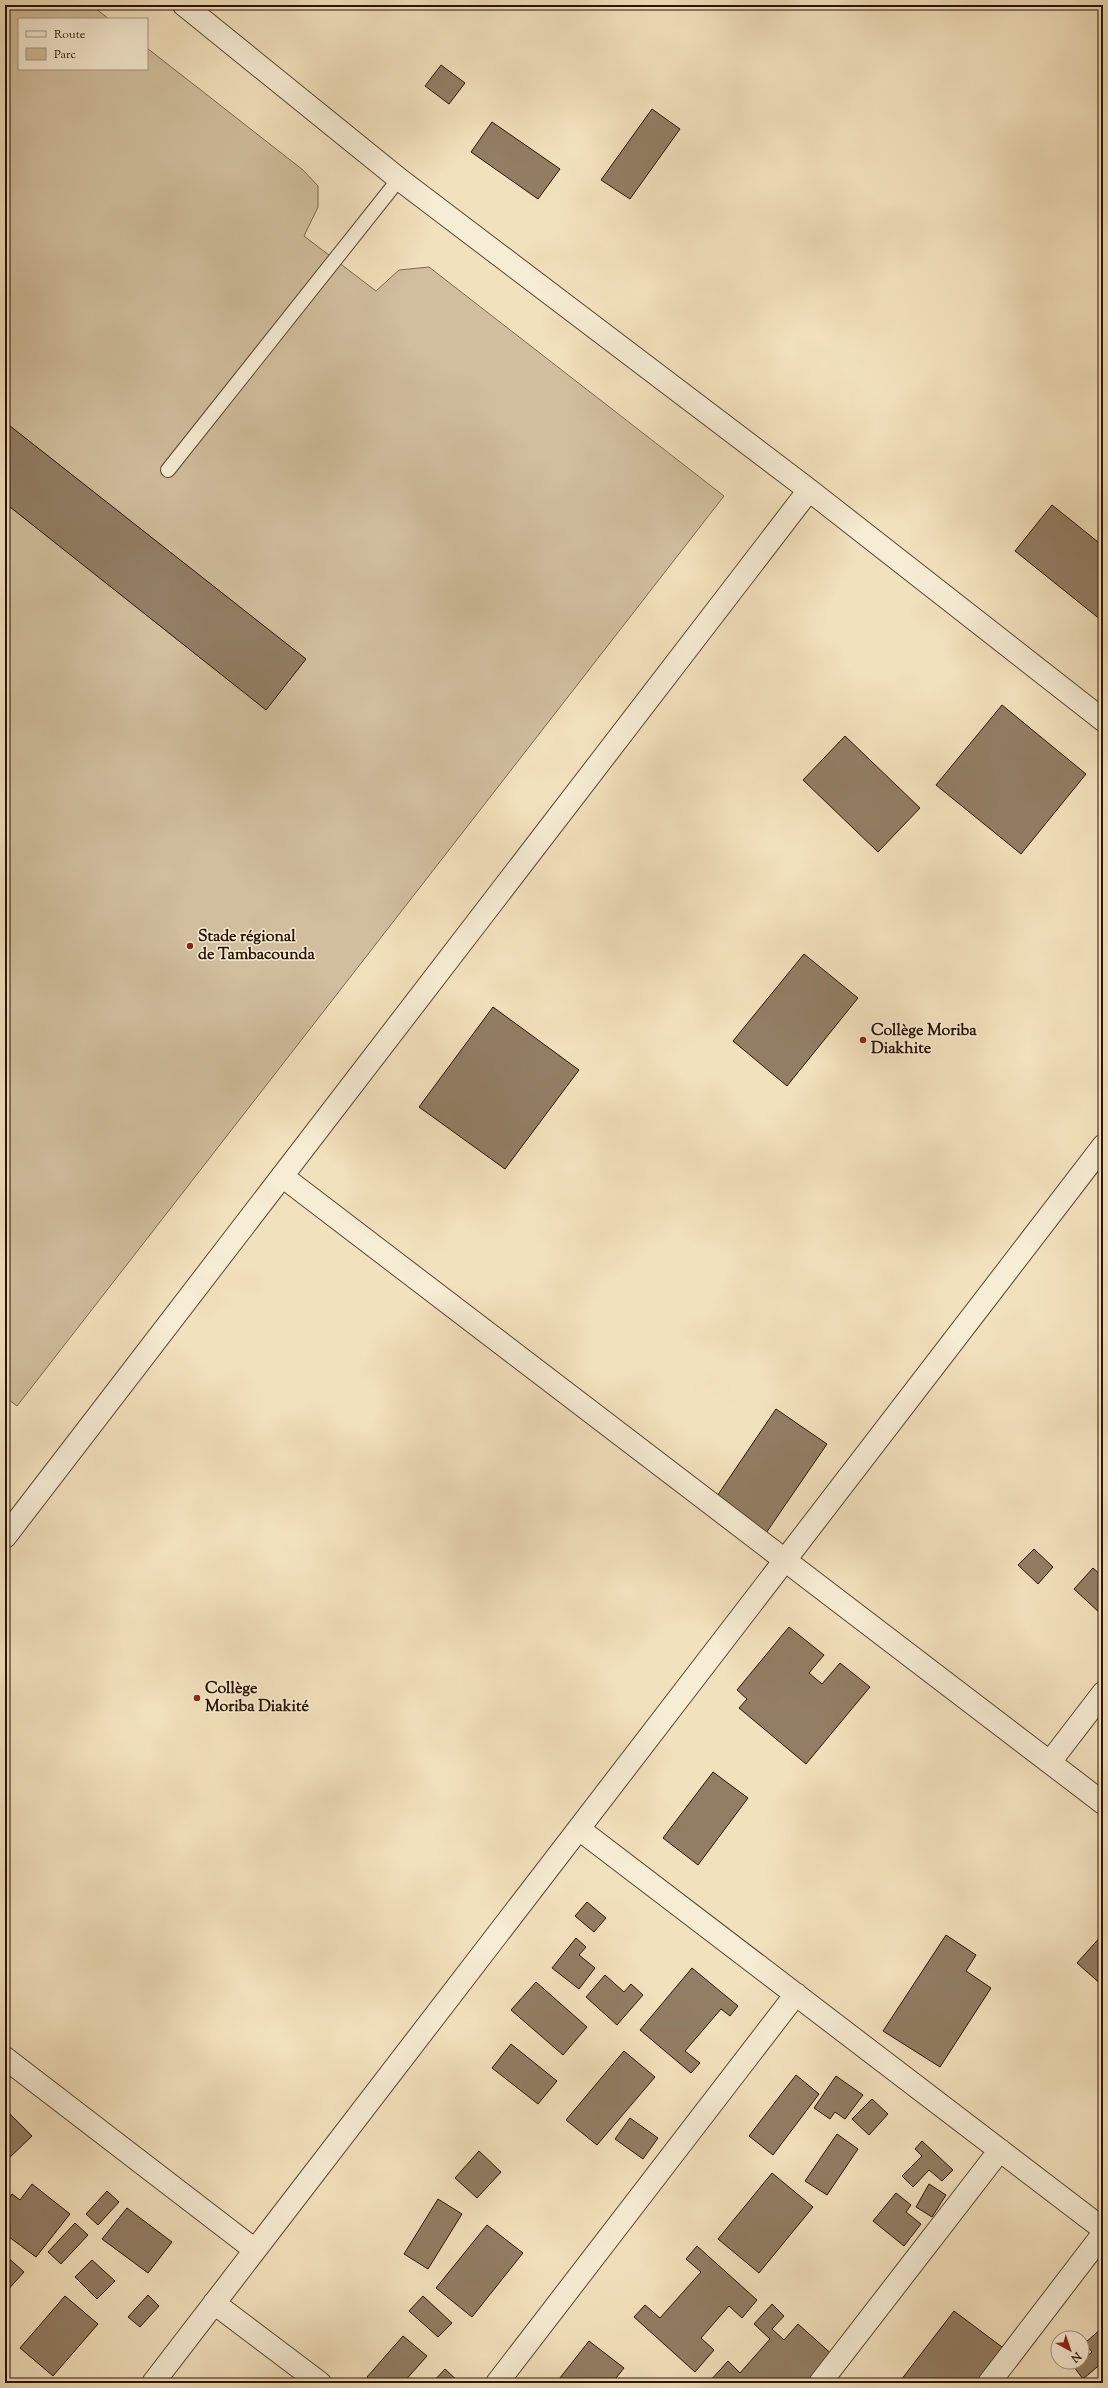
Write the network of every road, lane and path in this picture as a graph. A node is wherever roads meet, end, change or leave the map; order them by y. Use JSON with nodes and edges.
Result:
{"nodes":[{"id":1,"x":184,"y":5,"type":"edge"},
{"id":2,"x":398,"y":179,"type":"junction"},
{"id":3,"x":168,"y":470,"type":"dead end"},
{"id":4,"x":809,"y":490,"type":"junction"},
{"id":5,"x":1103,"y":720,"type":"edge"},
{"id":6,"x":1103,"y":1146,"type":"edge"},
{"id":7,"x":282,"y":1176,"type":"junction"},
{"id":8,"x":5,"y":1537,"type":"edge"},
{"id":9,"x":785,"y":1560,"type":"junction"},
{"id":10,"x":1103,"y":1693,"type":"edge"},
{"id":11,"x":1050,"y":1762,"type":"junction"},
{"id":12,"x":1103,"y":1803,"type":"edge"},
{"id":13,"x":579,"y":1828,"type":"junction"},
{"id":14,"x":796,"y":1994,"type":"junction"},
{"id":15,"x":5,"y":2058,"type":"edge"},
{"id":16,"x":1000,"y":2150,"type":"junction"},
{"id":17,"x":1103,"y":2229,"type":"edge"},
{"id":18,"x":1103,"y":2234,"type":"edge"},
{"id":19,"x":255,"y":2250,"type":"junction"},
{"id":20,"x":214,"y":2303,"type":"junction"},
{"id":21,"x":153,"y":2383,"type":"edge"},
{"id":22,"x":320,"y":2383,"type":"edge"},
{"id":23,"x":497,"y":2383,"type":"edge"},
{"id":24,"x":820,"y":2383,"type":"edge"},
{"id":25,"x":989,"y":2383,"type":"edge"}],
"edges":[{"from":1,"to":2,"type":"street"},
{"from":2,"to":3,"type":"lane"},
{"from":2,"to":4,"type":"street"},
{"from":4,"to":5,"type":"street"},
{"from":4,"to":7,"type":"street"},
{"from":6,"to":9,"type":"street"},
{"from":7,"to":8,"type":"street"},
{"from":7,"to":9,"type":"street"},
{"from":9,"to":11,"type":"street"},
{"from":9,"to":13,"type":"street"},
{"from":10,"to":11,"type":"street"},
{"from":11,"to":12,"type":"street"},
{"from":13,"to":14,"type":"street"},
{"from":13,"to":19,"type":"street"},
{"from":14,"to":16,"type":"street"},
{"from":14,"to":23,"type":"street"},
{"from":15,"to":19,"type":"street"},
{"from":16,"to":17,"type":"street"},
{"from":16,"to":24,"type":"street"},
{"from":18,"to":25,"type":"street"},
{"from":19,"to":20,"type":"street"},
{"from":20,"to":21,"type":"street"},
{"from":20,"to":22,"type":"street"}]}
